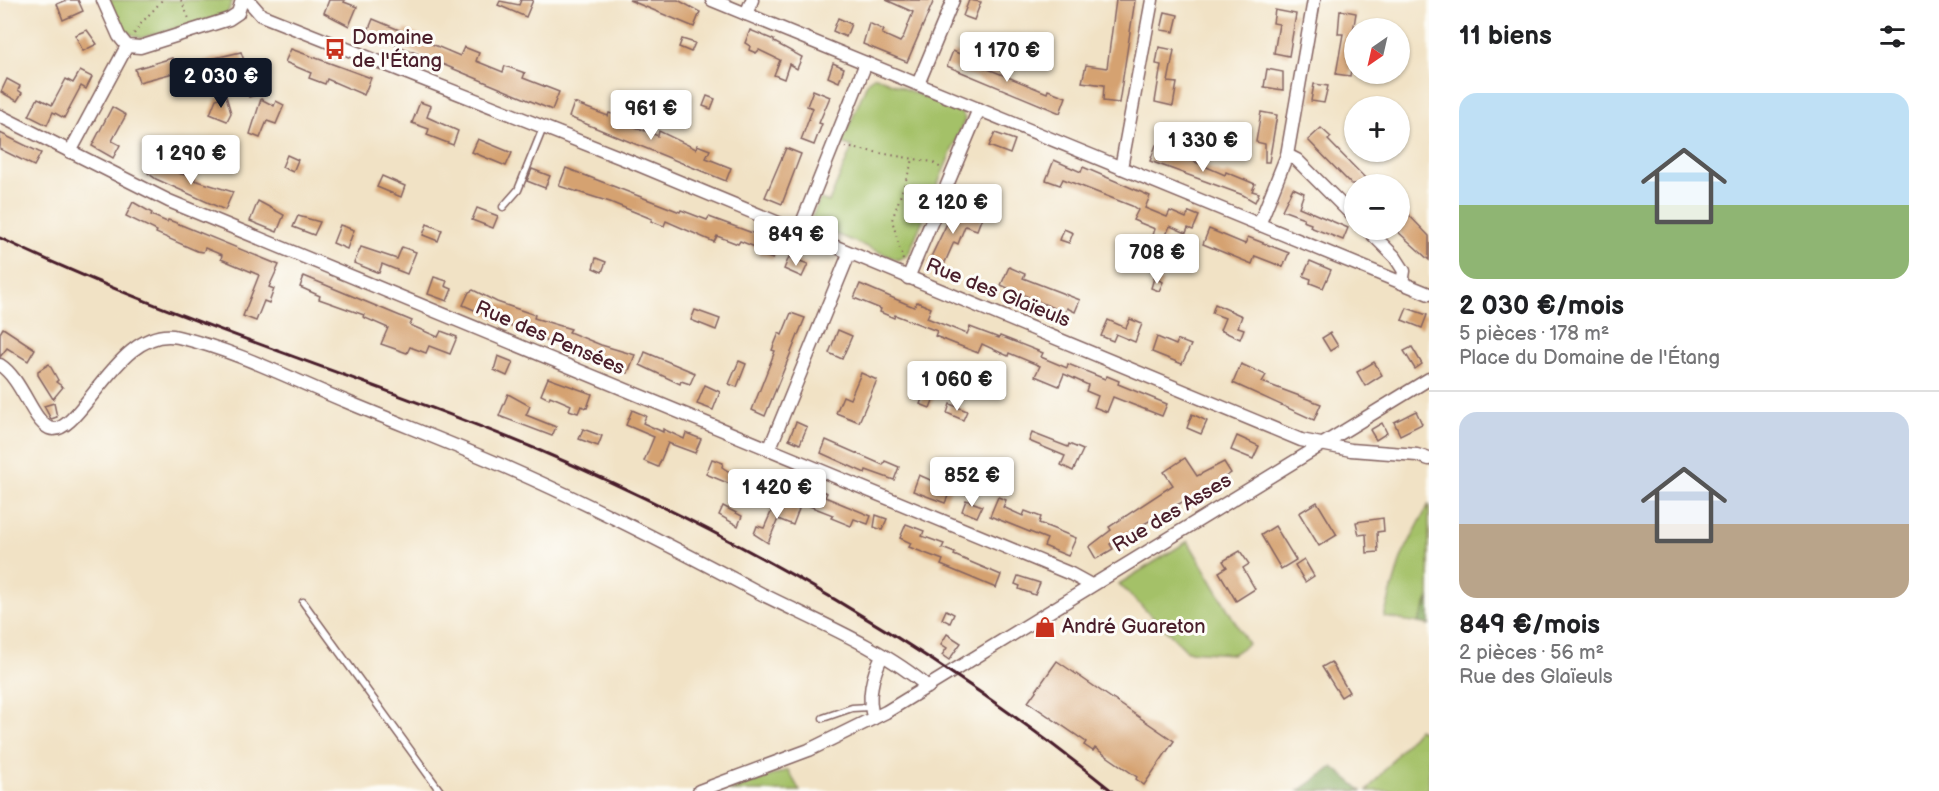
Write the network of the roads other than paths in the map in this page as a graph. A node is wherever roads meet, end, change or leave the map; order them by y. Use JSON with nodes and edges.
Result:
{"nodes":[{"id":1,"x":103,"y":0,"type":"edge"},
{"id":2,"x":242,"y":0,"type":"edge"},
{"id":3,"x":248,"y":0,"type":"edge"},
{"id":4,"x":712,"y":0,"type":"edge"},
{"id":5,"x":752,"y":0,"type":"edge"},
{"id":6,"x":953,"y":0,"type":"edge"},
{"id":7,"x":1152,"y":0,"type":"edge"},
{"id":8,"x":1314,"y":0,"type":"edge"},
{"id":9,"x":746,"y":14,"type":"junction"},
{"id":10,"x":261,"y":15,"type":"junction"},
{"id":11,"x":229,"y":19,"type":"junction"},
{"id":12,"x":130,"y":41,"type":"junction"},
{"id":13,"x":866,"y":63,"type":"junction"},
{"id":14,"x":918,"y":84,"type":"junction"},
{"id":15,"x":979,"y":109,"type":"junction"},
{"id":16,"x":0,"y":116,"type":"edge"},
{"id":17,"x":543,"y":128,"type":"junction"},
{"id":18,"x":70,"y":152,"type":"junction"},
{"id":19,"x":1287,"y":155,"type":"junction"},
{"id":20,"x":1121,"y":168,"type":"junction"},
{"id":21,"x":503,"y":207,"type":"dead end"},
{"id":22,"x":1344,"y":207,"type":"edge"},
{"id":23,"x":1259,"y":225,"type":"junction"},
{"id":24,"x":798,"y":233,"type":"junction"},
{"id":25,"x":1378,"y":240,"type":"edge"},
{"id":26,"x":849,"y":254,"type":"junction"},
{"id":27,"x":908,"y":278,"type":"junction"},
{"id":28,"x":1402,"y":283,"type":"junction"},
{"id":29,"x":1429,"y":294,"type":"edge"},
{"id":30,"x":0,"y":365,"type":"edge"},
{"id":31,"x":1429,"y":379,"type":"edge"},
{"id":32,"x":1320,"y":445,"type":"junction"},
{"id":33,"x":769,"y":450,"type":"junction"},
{"id":34,"x":1429,"y":459,"type":"edge"},
{"id":35,"x":1091,"y":585,"type":"junction"},
{"id":36,"x":303,"y":602,"type":"dead end"},
{"id":37,"x":882,"y":656,"type":"junction"},
{"id":38,"x":928,"y":687,"type":"junction"},
{"id":39,"x":872,"y":712,"type":"junction"},
{"id":40,"x":823,"y":718,"type":"dead end"},
{"id":41,"x":440,"y":791,"type":"edge"},
{"id":42,"x":699,"y":791,"type":"edge"}],
"edges":[{"from":1,"to":12,"type":"street"},
{"from":2,"to":11,"type":"street"},
{"from":3,"to":10,"type":"street","name":"Rue des Glaïeuls"},
{"from":4,"to":9,"type":"street"},
{"from":5,"to":9,"type":"street"},
{"from":6,"to":14,"type":"street"},
{"from":7,"to":20,"type":"street"},
{"from":8,"to":19,"type":"street"},
{"from":9,"to":13,"type":"street"},
{"from":10,"to":11,"type":"street","name":"Rue des Glaïeuls"},
{"from":10,"to":17,"type":"street","name":"Rue des Glaïeuls"},
{"from":11,"to":12,"type":"street","name":"Rue des Glaïeuls"},
{"from":12,"to":18,"type":"street"},
{"from":13,"to":14,"type":"street"},
{"from":13,"to":24,"type":"street"},
{"from":14,"to":15,"type":"street"},
{"from":15,"to":20,"type":"street"},
{"from":15,"to":27,"type":"street"},
{"from":16,"to":18,"type":"street","name":"Rue des Pensées"},
{"from":17,"to":21,"type":"lane"},
{"from":17,"to":24,"type":"street","name":"Rue des Glaïeuls"},
{"from":18,"to":33,"type":"street","name":"Rue des Pensées"},
{"from":19,"to":22,"type":"street"},
{"from":19,"to":23,"type":"street"},
{"from":20,"to":23,"type":"street"},
{"from":23,"to":28,"type":"street"},
{"from":24,"to":26,"type":"street","name":"Rue des Glaïeuls"},
{"from":25,"to":28,"type":"street"},
{"from":26,"to":27,"type":"street","name":"Rue des Glaïeuls"},
{"from":26,"to":33,"type":"street"},
{"from":27,"to":32,"type":"street","name":"Rue des Glaïeuls"},
{"from":28,"to":29,"type":"street"},
{"from":30,"to":37,"type":"street"},
{"from":31,"to":32,"type":"street","name":"Rue des Asses"},
{"from":32,"to":34,"type":"street"},
{"from":32,"to":35,"type":"street","name":"Rue des Asses"},
{"from":33,"to":35,"type":"street","name":"Rue des Pensées"},
{"from":35,"to":38,"type":"street","name":"Rue des Asses"},
{"from":36,"to":41,"type":"lane"},
{"from":37,"to":38,"type":"street"},
{"from":37,"to":39,"type":"street"},
{"from":38,"to":39,"type":"street","name":"Rue des Asses"},
{"from":39,"to":40,"type":"lane"},
{"from":39,"to":42,"type":"street","name":"Rue des Asses"}]}
